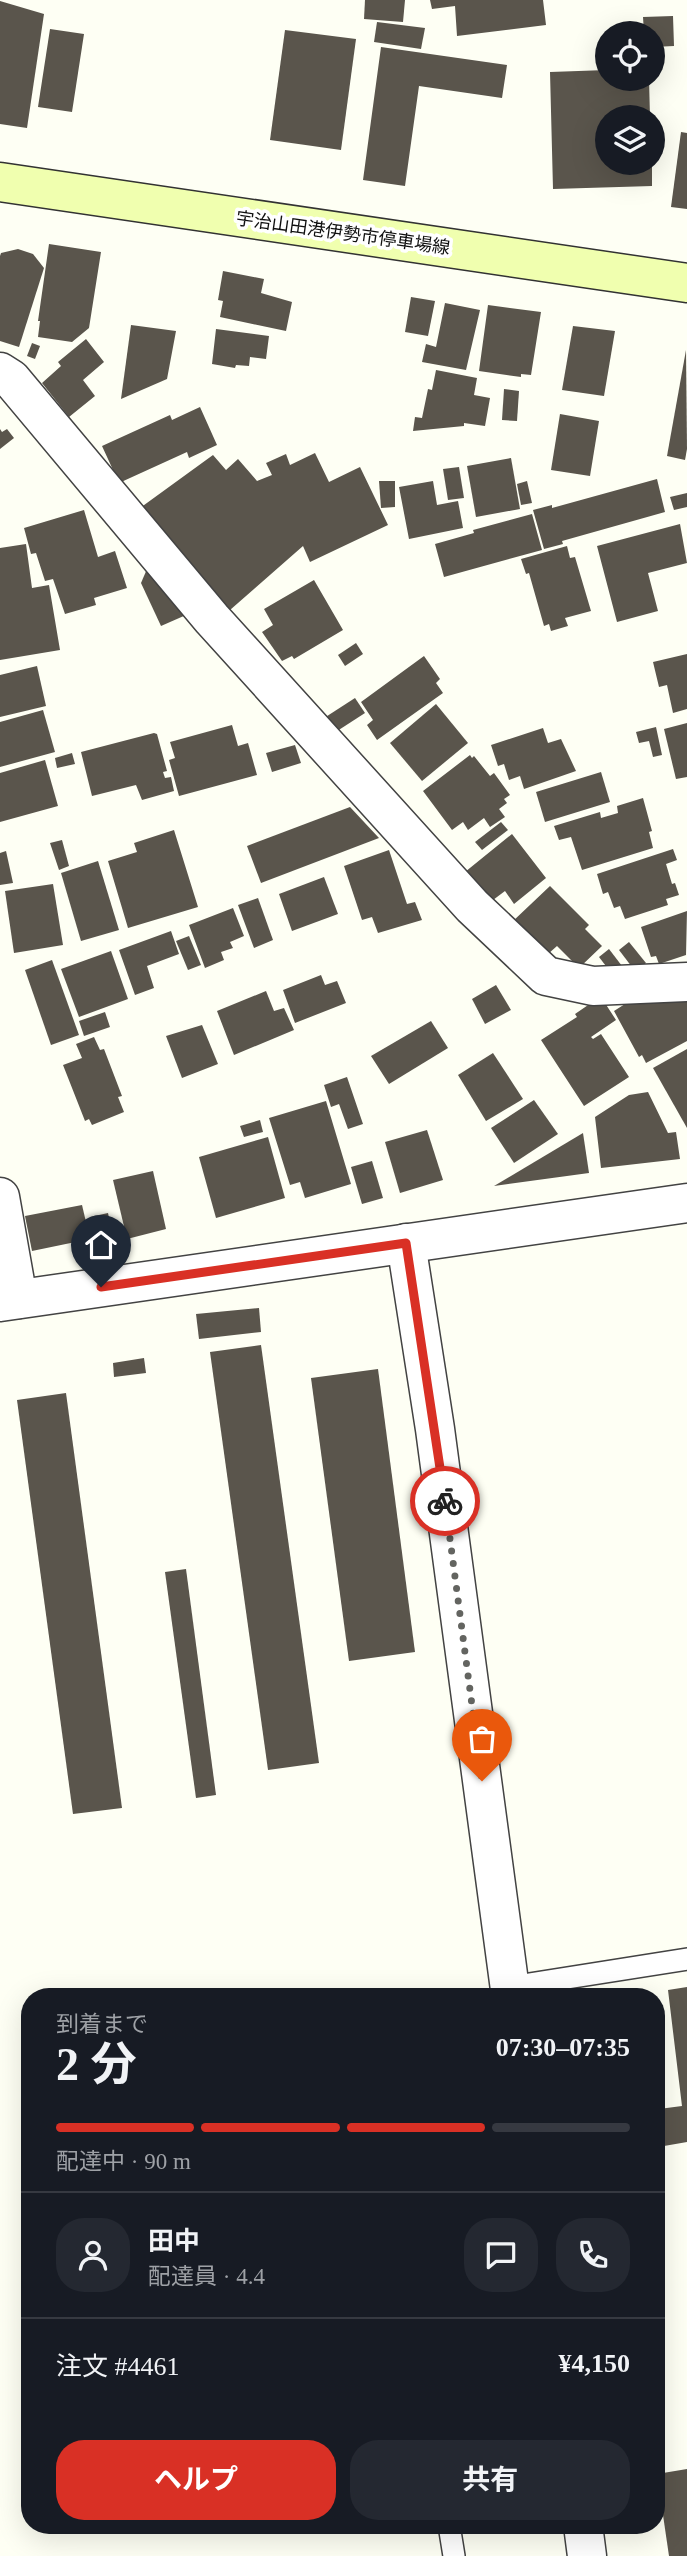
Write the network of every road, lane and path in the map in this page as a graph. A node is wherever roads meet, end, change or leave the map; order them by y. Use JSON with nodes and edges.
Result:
{"nodes":[{"id":1,"x":0,"y":182,"type":"edge"},
{"id":2,"x":687,"y":283,"type":"edge"},
{"id":3,"x":0,"y":372,"type":"edge"},
{"id":4,"x":687,"y":982,"type":"edge"},
{"id":5,"x":0,"y":1197,"type":"edge"},
{"id":6,"x":687,"y":1203,"type":"edge"},
{"id":7,"x":406,"y":1243,"type":"junction"},
{"id":8,"x":9,"y":1300,"type":"edge"},
{"id":9,"x":687,"y":1959,"type":"edge"},
{"id":10,"x":509,"y":1988,"type":"edge"},
{"id":11,"x":531,"y":1988,"type":"edge"},
{"id":12,"x":450,"y":2534,"type":"edge"},
{"id":13,"x":584,"y":2534,"type":"edge"},
{"id":14,"x":454,"y":2556,"type":"edge"},
{"id":15,"x":587,"y":2556,"type":"edge"}],
"edges":[{"from":1,"to":2,"type":"main road","name":"宇治山田港伊勢市停車場線"},
{"from":3,"to":4,"type":"street"},
{"from":5,"to":8,"type":"street"},
{"from":6,"to":7,"type":"street"},
{"from":7,"to":8,"type":"street"},
{"from":7,"to":10,"type":"street"},
{"from":9,"to":11,"type":"lane"},
{"from":12,"to":14,"type":"lane"},
{"from":13,"to":15,"type":"street"}]}
